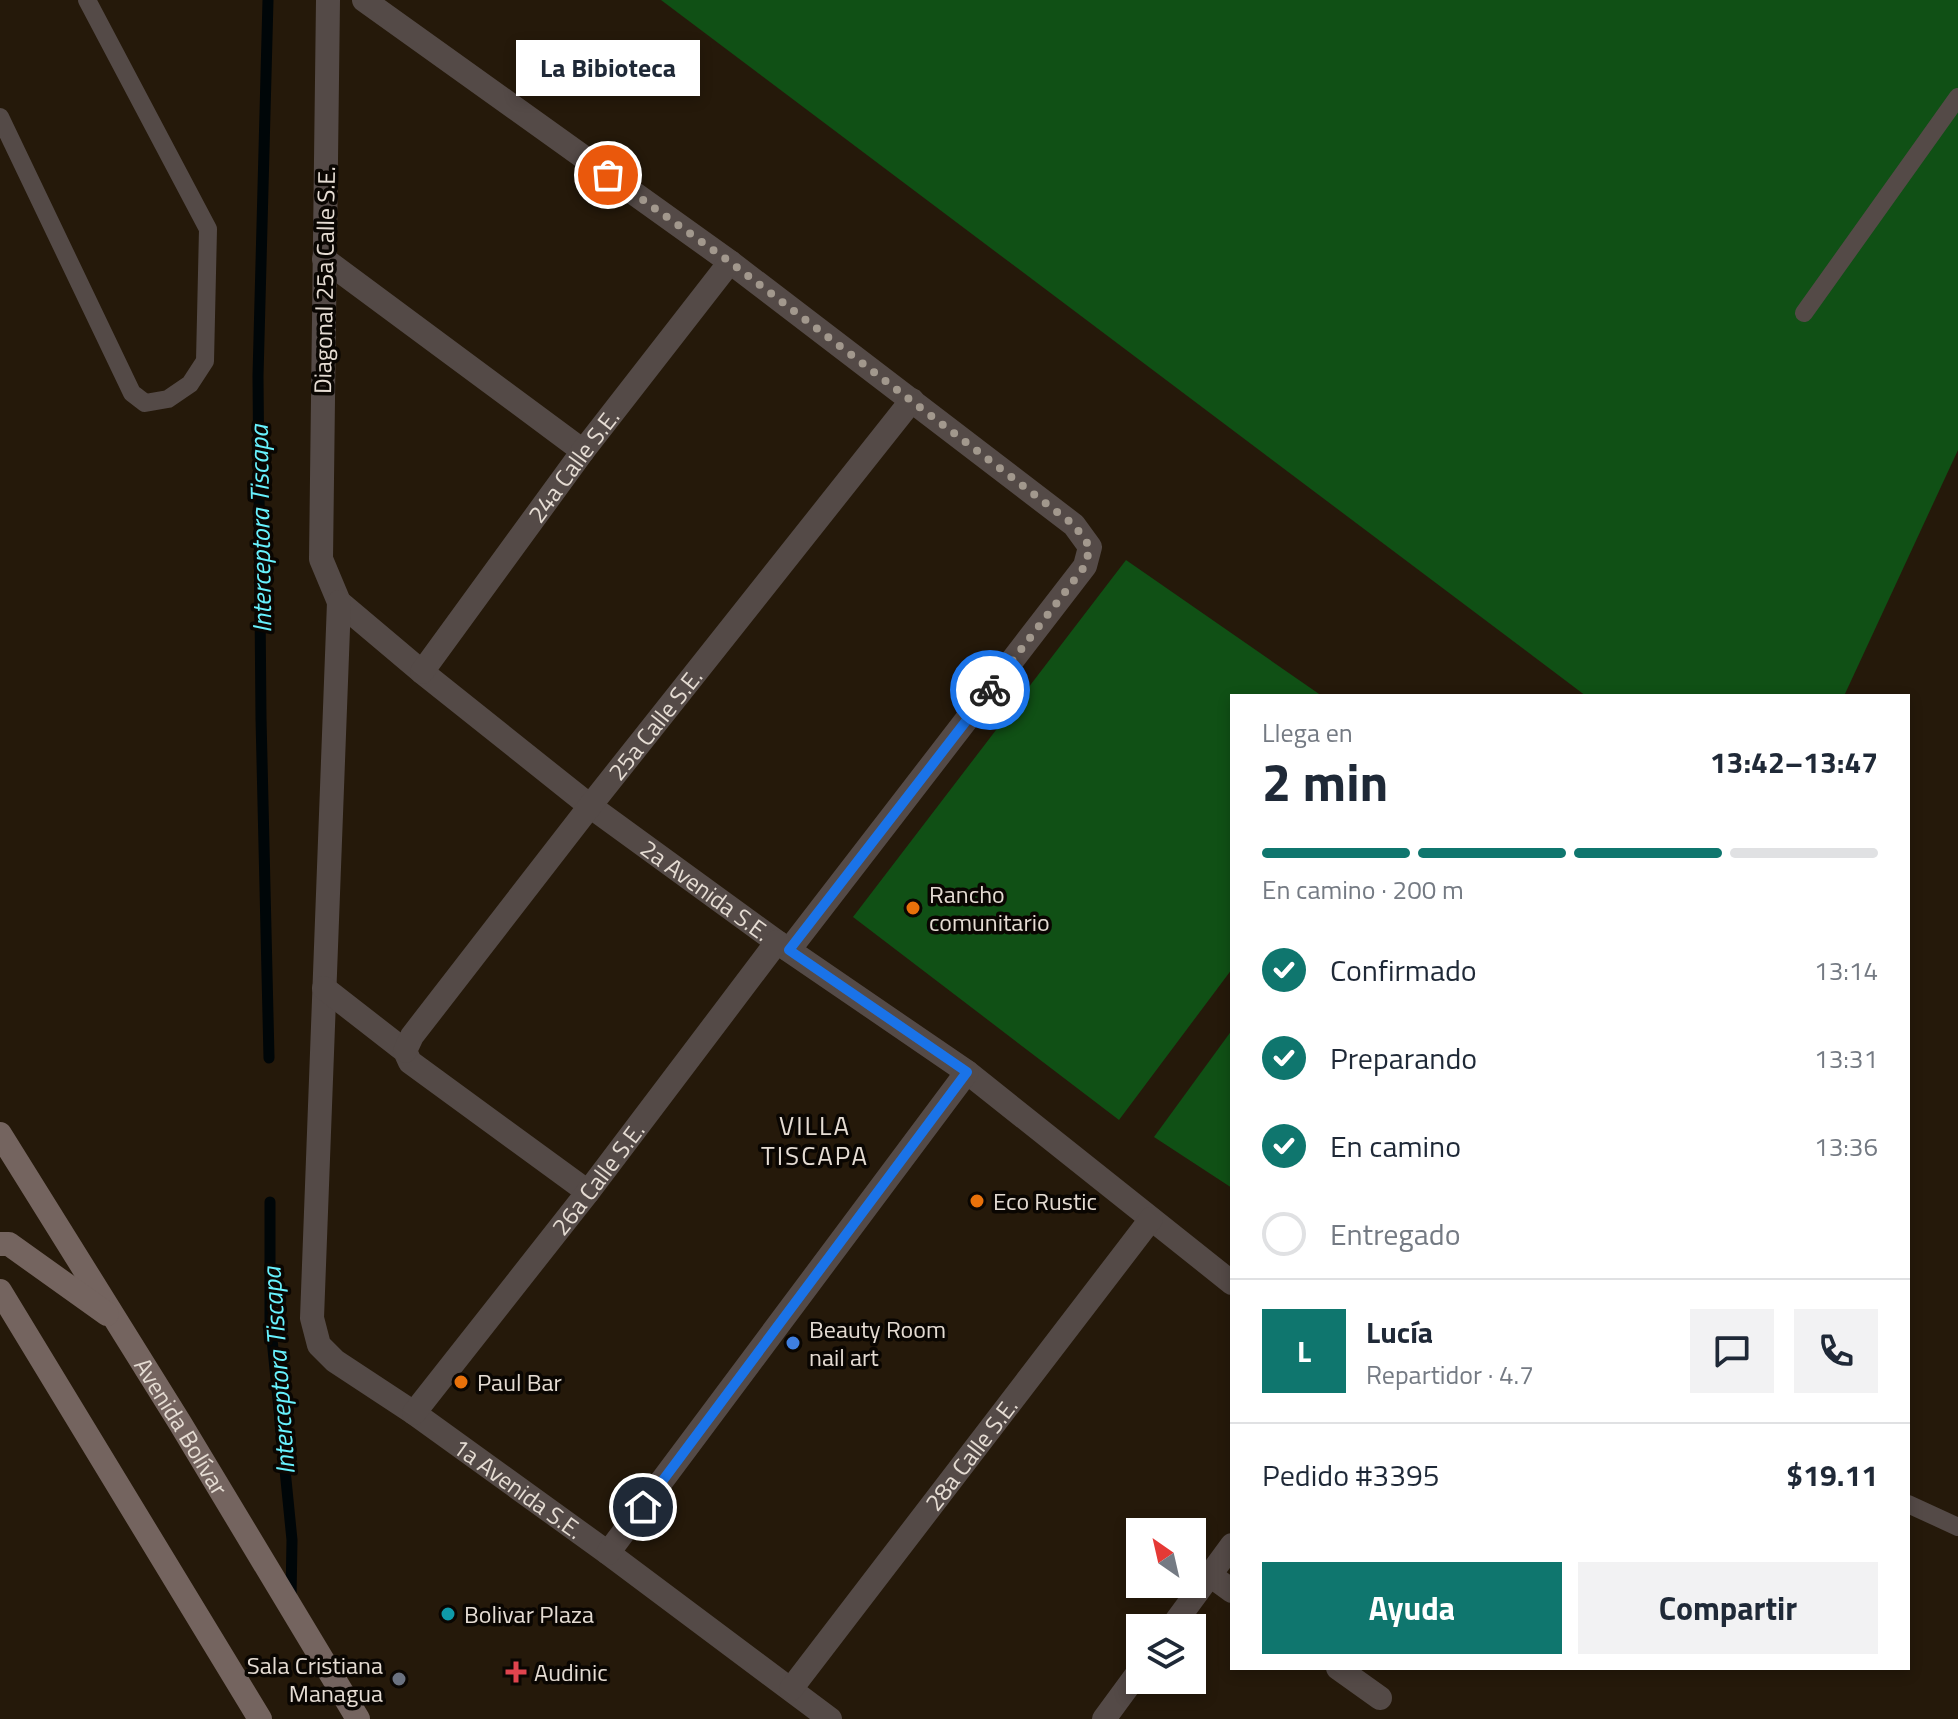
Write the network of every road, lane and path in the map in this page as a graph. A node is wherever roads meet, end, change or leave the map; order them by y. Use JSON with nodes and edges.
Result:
{"nodes":[{"id":1,"x":87,"y":0,"type":"edge"},
{"id":2,"x":328,"y":0,"type":"edge"},
{"id":3,"x":364,"y":0,"type":"edge"},
{"id":4,"x":1958,"y":97,"type":"edge"},
{"id":5,"x":0,"y":117,"type":"edge"},
{"id":6,"x":324,"y":259,"type":"junction"},
{"id":7,"x":730,"y":262,"type":"junction"},
{"id":8,"x":1804,"y":313,"type":"dead end"},
{"id":9,"x":912,"y":400,"type":"junction"},
{"id":10,"x":583,"y":451,"type":"junction"},
{"id":11,"x":321,"y":559,"type":"joint"},
{"id":12,"x":339,"y":602,"type":"junction"},
{"id":13,"x":422,"y":672,"type":"junction"},
{"id":14,"x":590,"y":806,"type":"junction"},
{"id":15,"x":783,"y":946,"type":"junction"},
{"id":16,"x":324,"y":988,"type":"junction"},
{"id":17,"x":405,"y":1051,"type":"junction"},
{"id":18,"x":967,"y":1072,"type":"junction"},
{"id":19,"x":0,"y":1134,"type":"edge"},
{"id":20,"x":588,"y":1192,"type":"junction"},
{"id":21,"x":1151,"y":1219,"type":"junction"},
{"id":22,"x":0,"y":1244,"type":"edge"},
{"id":23,"x":1230,"y":1281,"type":"edge"},
{"id":24,"x":0,"y":1291,"type":"edge"},
{"id":25,"x":116,"y":1320,"type":"junction"},
{"id":26,"x":414,"y":1413,"type":"junction"},
{"id":27,"x":1910,"y":1505,"type":"edge"},
{"id":28,"x":1958,"y":1527,"type":"edge"},
{"id":29,"x":1230,"y":1548,"type":"edge"},
{"id":30,"x":608,"y":1553,"type":"junction"},
{"id":31,"x":1210,"y":1575,"type":"junction"},
{"id":32,"x":1230,"y":1590,"type":"edge"},
{"id":33,"x":1181,"y":1614,"type":"edge"},
{"id":34,"x":1341,"y":1670,"type":"edge"},
{"id":35,"x":791,"y":1689,"type":"junction"},
{"id":36,"x":1126,"y":1689,"type":"edge"},
{"id":37,"x":1380,"y":1698,"type":"dead end"},
{"id":38,"x":256,"y":1712,"type":"edge"},
{"id":39,"x":358,"y":1719,"type":"edge"},
{"id":40,"x":830,"y":1719,"type":"edge"},
{"id":41,"x":1104,"y":1719,"type":"edge"}],
"edges":[{"from":1,"to":5,"type":"lane"},
{"from":2,"to":6,"type":"street","name":"Diagonal 25a Calle S.E."},
{"from":3,"to":7,"type":"street"},
{"from":4,"to":8,"type":"lane"},
{"from":6,"to":10,"type":"street"},
{"from":6,"to":11,"type":"street","name":"Diagonal 25a Calle S.E."},
{"from":7,"to":9,"type":"street"},
{"from":7,"to":10,"type":"street","name":"24a Calle S.E."},
{"from":9,"to":14,"type":"street","name":"25a Calle S.E."},
{"from":9,"to":15,"type":"street","name":"26a Calle S.E."},
{"from":10,"to":13,"type":"street","name":"24a Calle S.E."},
{"from":11,"to":12,"type":"street","name":"2a Avenida S.E."},
{"from":12,"to":13,"type":"street","name":"2a Avenida S.E."},
{"from":12,"to":16,"type":"street"},
{"from":13,"to":14,"type":"street","name":"2a Avenida S.E."},
{"from":14,"to":15,"type":"street","name":"2a Avenida S.E."},
{"from":14,"to":17,"type":"street","name":"25a Calle S.E."},
{"from":15,"to":18,"type":"street","name":"2a Avenida S.E."},
{"from":15,"to":20,"type":"street","name":"26a Calle S.E."},
{"from":16,"to":17,"type":"street"},
{"from":16,"to":26,"type":"street","name":"1a Avenida S.E."},
{"from":17,"to":20,"type":"street"},
{"from":18,"to":21,"type":"street","name":"2a Avenida S.E."},
{"from":18,"to":30,"type":"street"},
{"from":19,"to":25,"type":"main road","name":"Avenida Bolívar"},
{"from":20,"to":26,"type":"street","name":"26a Calle S.E."},
{"from":21,"to":23,"type":"street","name":"2a Avenida S.E."},
{"from":21,"to":35,"type":"street","name":"28a Calle S.E."},
{"from":22,"to":25,"type":"main road"},
{"from":24,"to":38,"type":"main road"},
{"from":25,"to":39,"type":"main road","name":"Avenida Bolívar"},
{"from":26,"to":30,"type":"street","name":"1a Avenida S.E."},
{"from":27,"to":28,"type":"lane"},
{"from":29,"to":31,"type":"street"},
{"from":30,"to":35,"type":"street","name":"1a Avenida S.E."},
{"from":31,"to":32,"type":"street"},
{"from":31,"to":33,"type":"street"},
{"from":34,"to":37,"type":"street"},
{"from":35,"to":40,"type":"street","name":"1a Avenida S.E."},
{"from":36,"to":41,"type":"street"}]}
